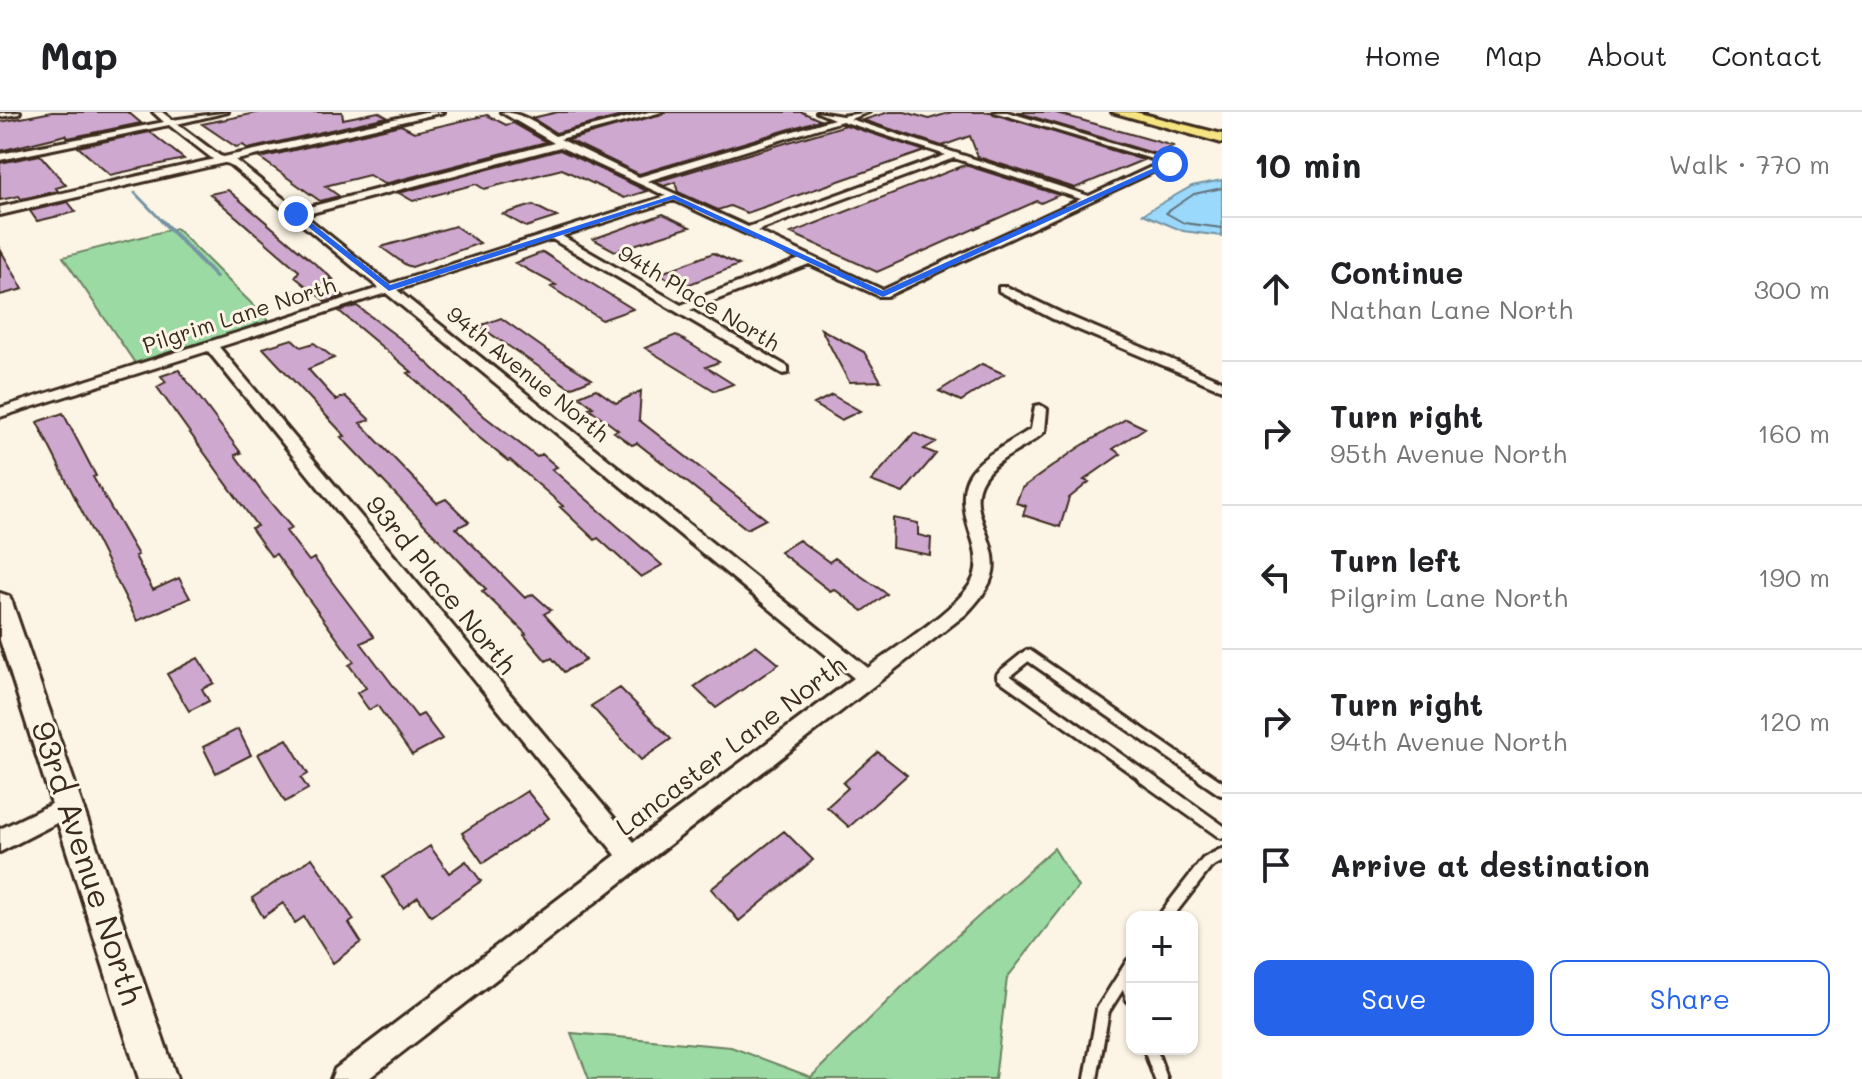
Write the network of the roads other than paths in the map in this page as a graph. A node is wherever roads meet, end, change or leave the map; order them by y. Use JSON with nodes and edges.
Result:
{"nodes":[{"id":1,"x":16,"y":112,"type":"edge"},
{"id":2,"x":157,"y":112,"type":"edge"},
{"id":3,"x":224,"y":112,"type":"edge"},
{"id":4,"x":439,"y":112,"type":"edge"},
{"id":5,"x":505,"y":112,"type":"edge"},
{"id":6,"x":658,"y":112,"type":"edge"},
{"id":7,"x":821,"y":112,"type":"edge"},
{"id":8,"x":865,"y":112,"type":"edge"},
{"id":9,"x":998,"y":112,"type":"edge"},
{"id":10,"x":1119,"y":112,"type":"edge"},
{"id":11,"x":1159,"y":112,"type":"edge"},
{"id":12,"x":0,"y":115,"type":"edge"},
{"id":13,"x":843,"y":119,"type":"junction"},
{"id":14,"x":171,"y":123,"type":"junction"},
{"id":15,"x":1222,"y":128,"type":"edge"},
{"id":16,"x":1222,"y":139,"type":"edge"},
{"id":17,"x":556,"y":142,"type":"junction"},
{"id":18,"x":955,"y":155,"type":"junction"},
{"id":19,"x":0,"y":157,"type":"edge"},
{"id":20,"x":225,"y":160,"type":"junction"},
{"id":21,"x":639,"y":180,"type":"junction"},
{"id":22,"x":674,"y":197,"type":"junction"},
{"id":23,"x":1089,"y":199,"type":"junction"},
{"id":24,"x":0,"y":211,"type":"edge"},
{"id":25,"x":296,"y":214,"type":"junction"},
{"id":26,"x":748,"y":231,"type":"junction"},
{"id":27,"x":554,"y":236,"type":"junction"},
{"id":28,"x":808,"y":260,"type":"junction"},
{"id":29,"x":389,"y":289,"type":"junction"},
{"id":30,"x":1003,"y":289,"type":"dead end"},
{"id":31,"x":680,"y":310,"type":"junction"},
{"id":32,"x":211,"y":346,"type":"junction"},
{"id":33,"x":783,"y":370,"type":"dead end"},
{"id":34,"x":1222,"y":386,"type":"edge"},
{"id":35,"x":1040,"y":409,"type":"dead end"},
{"id":36,"x":0,"y":413,"type":"edge"},
{"id":37,"x":0,"y":602,"type":"edge"},
{"id":38,"x":867,"y":678,"type":"junction"},
{"id":39,"x":1222,"y":789,"type":"edge"},
{"id":40,"x":68,"y":806,"type":"junction"},
{"id":41,"x":1222,"y":832,"type":"edge"},
{"id":42,"x":0,"y":841,"type":"edge"},
{"id":43,"x":1222,"y":855,"type":"edge"},
{"id":44,"x":632,"y":857,"type":"junction"},
{"id":45,"x":1170,"y":911,"type":"edge"},
{"id":46,"x":1126,"y":973,"type":"edge"},
{"id":47,"x":1152,"y":1055,"type":"edge"},
{"id":48,"x":158,"y":1079,"type":"edge"},
{"id":49,"x":345,"y":1079,"type":"edge"},
{"id":50,"x":1091,"y":1079,"type":"edge"},
{"id":51,"x":1161,"y":1079,"type":"edge"}],
"edges":[{"from":1,"to":12,"type":"street"},
{"from":2,"to":14,"type":"street","name":"94th Avenue North"},
{"from":3,"to":14,"type":"street"},
{"from":4,"to":20,"type":"street"},
{"from":5,"to":17,"type":"street"},
{"from":6,"to":17,"type":"street"},
{"from":7,"to":13,"type":"street"},
{"from":8,"to":13,"type":"street"},
{"from":9,"to":23,"type":"street"},
{"from":10,"to":16,"type":"highway"},
{"from":11,"to":15,"type":"highway"},
{"from":13,"to":18,"type":"street"},
{"from":13,"to":21,"type":"street"},
{"from":14,"to":19,"type":"street"},
{"from":14,"to":20,"type":"street","name":"94th Avenue North"},
{"from":17,"to":21,"type":"street"},
{"from":17,"to":25,"type":"street"},
{"from":18,"to":23,"type":"street"},
{"from":18,"to":26,"type":"street"},
{"from":20,"to":24,"type":"street"},
{"from":20,"to":25,"type":"street","name":"94th Avenue North"},
{"from":21,"to":22,"type":"street"},
{"from":22,"to":26,"type":"street"},
{"from":22,"to":27,"type":"street","name":"Pilgrim Lane North"},
{"from":23,"to":28,"type":"street"},
{"from":25,"to":29,"type":"street","name":"94th Avenue North"},
{"from":26,"to":28,"type":"street"},
{"from":27,"to":29,"type":"street","name":"Pilgrim Lane North"},
{"from":27,"to":31,"type":"street","name":"94th Place North"},
{"from":28,"to":31,"type":"street"},
{"from":29,"to":32,"type":"street","name":"Pilgrim Lane North"},
{"from":29,"to":38,"type":"street","name":"94th Avenue North"},
{"from":30,"to":34,"type":"street"},
{"from":31,"to":33,"type":"street","name":"94th Place North"},
{"from":32,"to":36,"type":"street","name":"Pilgrim Lane North"},
{"from":32,"to":44,"type":"street","name":"93rd Place North"},
{"from":35,"to":38,"type":"street","name":"Lancaster Lane North"},
{"from":37,"to":40,"type":"street","name":"93rd Avenue North"},
{"from":38,"to":44,"type":"street","name":"Lancaster Lane North"},
{"from":39,"to":41,"type":"lane"},
{"from":40,"to":42,"type":"street"},
{"from":40,"to":48,"type":"street","name":"93rd Avenue North"},
{"from":43,"to":45,"type":"lane"},
{"from":44,"to":49,"type":"street","name":"Lancaster Lane North"},
{"from":46,"to":50,"type":"lane"},
{"from":47,"to":51,"type":"lane"}]}
